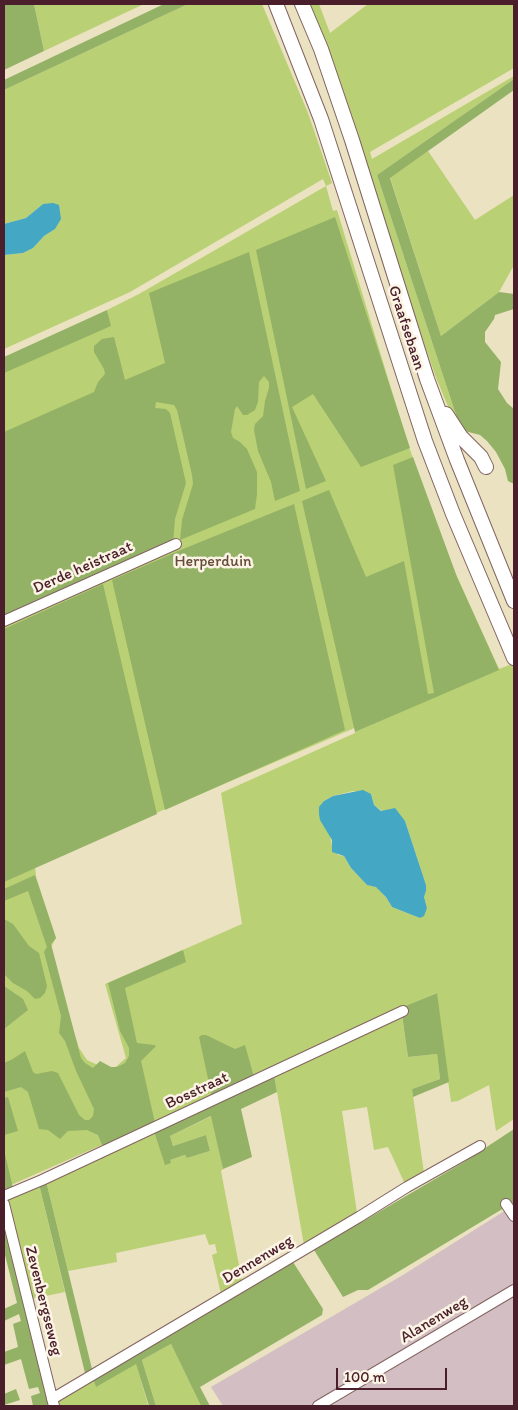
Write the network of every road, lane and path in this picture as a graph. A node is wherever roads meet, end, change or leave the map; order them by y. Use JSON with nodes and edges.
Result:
{"nodes":[{"id":1,"x":276,"y":4,"type":"edge"},
{"id":2,"x":302,"y":4,"type":"edge"},
{"id":3,"x":428,"y":379,"type":"junction"},
{"id":4,"x":486,"y":467,"type":"dead end"},
{"id":5,"x":176,"y":544,"type":"dead end"},
{"id":6,"x":514,"y":601,"type":"edge"},
{"id":7,"x":4,"y":621,"type":"edge"},
{"id":8,"x":514,"y":658,"type":"edge"},
{"id":9,"x":403,"y":1011,"type":"dead end"},
{"id":10,"x":480,"y":1146,"type":"dead end"},
{"id":11,"x":4,"y":1196,"type":"edge"},
{"id":12,"x":4,"y":1204,"type":"edge"},
{"id":13,"x":506,"y":1204,"type":"dead end"},
{"id":14,"x":514,"y":1216,"type":"edge"},
{"id":15,"x":514,"y":1290,"type":"edge"},
{"id":16,"x":53,"y":1402,"type":"edge"},
{"id":17,"x":318,"y":1406,"type":"edge"}],
"edges":[{"from":1,"to":8,"type":"main road","name":"Graafsebaan"},
{"from":2,"to":3,"type":"main road","name":"Graafsebaan"},
{"from":3,"to":4,"type":"main road"},
{"from":3,"to":6,"type":"main road","name":"Graafsebaan"},
{"from":5,"to":7,"type":"street","name":"Derde heistraat"},
{"from":9,"to":11,"type":"street","name":"Bosstraat"},
{"from":10,"to":16,"type":"street","name":"Dennenweg"},
{"from":12,"to":16,"type":"street","name":"Zevenbergseweg"},
{"from":13,"to":14,"type":"street"},
{"from":15,"to":17,"type":"street","name":"Alanenweg"}]}
